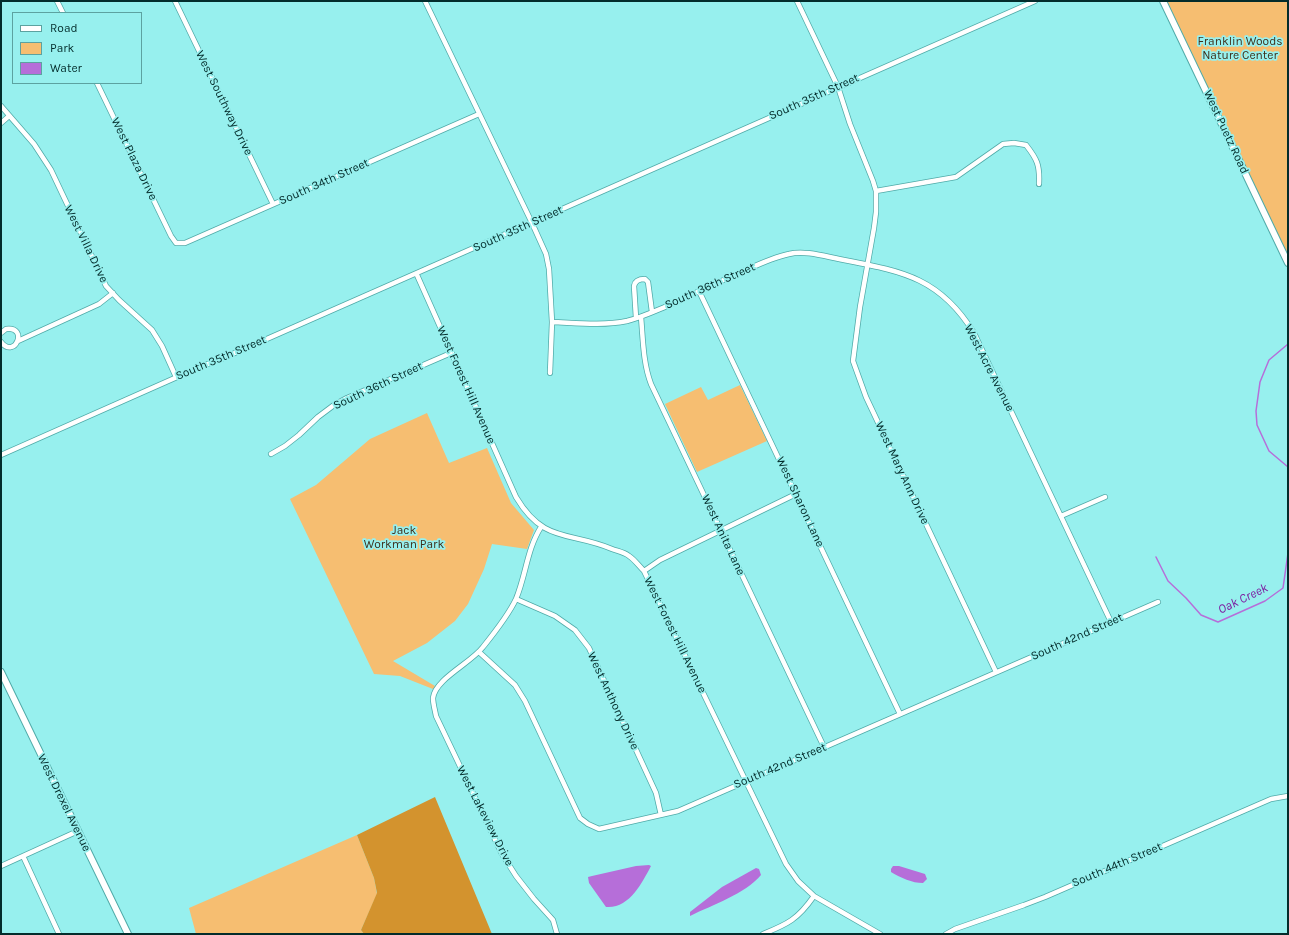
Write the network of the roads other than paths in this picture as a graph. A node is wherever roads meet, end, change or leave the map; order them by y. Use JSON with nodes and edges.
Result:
{"nodes":[{"id":1,"x":57,"y":1,"type":"edge"},
{"id":2,"x":175,"y":1,"type":"edge"},
{"id":3,"x":425,"y":1,"type":"edge"},
{"id":4,"x":797,"y":1,"type":"edge"},
{"id":5,"x":1035,"y":1,"type":"edge"},
{"id":6,"x":1164,"y":1,"type":"edge"},
{"id":7,"x":62,"y":12,"type":"edge"},
{"id":8,"x":97,"y":84,"type":"edge"},
{"id":9,"x":838,"y":87,"type":"junction"},
{"id":10,"x":1,"y":106,"type":"edge"},
{"id":11,"x":479,"y":114,"type":"junction"},
{"id":12,"x":10,"y":116,"type":"junction"},
{"id":13,"x":1,"y":123,"type":"edge"},
{"id":14,"x":1039,"y":184,"type":"dead end"},
{"id":15,"x":876,"y":191,"type":"junction"},
{"id":16,"x":273,"y":204,"type":"junction"},
{"id":17,"x":532,"y":223,"type":"junction"},
{"id":18,"x":170,"y":236,"type":"joint"},
{"id":19,"x":1288,"y":263,"type":"edge"},
{"id":20,"x":867,"y":265,"type":"junction"},
{"id":21,"x":417,"y":274,"type":"junction"},
{"id":22,"x":699,"y":291,"type":"junction"},
{"id":23,"x":113,"y":293,"type":"junction"},
{"id":24,"x":652,"y":312,"type":"junction"},
{"id":25,"x":639,"y":318,"type":"junction"},
{"id":26,"x":552,"y":322,"type":"junction"},
{"id":27,"x":1,"y":333,"type":"edge"},
{"id":28,"x":1,"y":342,"type":"edge"},
{"id":29,"x":18,"y":342,"type":"junction"},
{"id":30,"x":451,"y":353,"type":"junction"},
{"id":31,"x":550,"y":373,"type":"dead end"},
{"id":32,"x":176,"y":377,"type":"junction"},
{"id":33,"x":270,"y":454,"type":"dead end"},
{"id":34,"x":1,"y":455,"type":"edge"},
{"id":35,"x":796,"y":494,"type":"junction"},
{"id":36,"x":1105,"y":497,"type":"dead end"},
{"id":37,"x":1061,"y":516,"type":"junction"},
{"id":38,"x":541,"y":527,"type":"junction"},
{"id":39,"x":721,"y":530,"type":"junction"},
{"id":40,"x":644,"y":571,"type":"junction"},
{"id":41,"x":516,"y":599,"type":"junction"},
{"id":42,"x":1158,"y":602,"type":"dead end"},
{"id":43,"x":1111,"y":622,"type":"junction"},
{"id":44,"x":479,"y":652,"type":"junction"},
{"id":45,"x":1,"y":672,"type":"edge"},
{"id":46,"x":996,"y":672,"type":"junction"},
{"id":47,"x":900,"y":714,"type":"junction"},
{"id":48,"x":824,"y":747,"type":"junction"},
{"id":49,"x":746,"y":781,"type":"junction"},
{"id":50,"x":1288,"y":796,"type":"edge"},
{"id":51,"x":661,"y":815,"type":"junction"},
{"id":52,"x":78,"y":831,"type":"junction"},
{"id":53,"x":23,"y":856,"type":"junction"},
{"id":54,"x":1,"y":866,"type":"edge"},
{"id":55,"x":814,"y":896,"type":"junction"},
{"id":56,"x":59,"y":934,"type":"edge"},
{"id":57,"x":128,"y":934,"type":"edge"},
{"id":58,"x":557,"y":934,"type":"edge"},
{"id":59,"x":763,"y":934,"type":"edge"},
{"id":60,"x":880,"y":934,"type":"edge"},
{"id":61,"x":946,"y":934,"type":"edge"}],
"edges":[{"from":1,"to":7,"type":"street"},
{"from":2,"to":16,"type":"street","name":"West Southway Drive"},
{"from":3,"to":11,"type":"street"},
{"from":4,"to":9,"type":"street"},
{"from":5,"to":9,"type":"street","name":"South 35th Street"},
{"from":6,"to":19,"type":"street","name":"West Puetz Road"},
{"from":8,"to":18,"type":"street","name":"West Plaza Drive"},
{"from":9,"to":15,"type":"street"},
{"from":9,"to":17,"type":"street","name":"South 35th Street"},
{"from":10,"to":12,"type":"street","name":"West Villa Drive"},
{"from":11,"to":16,"type":"street","name":"South 34th Street"},
{"from":11,"to":17,"type":"street"},
{"from":12,"to":13,"type":"street"},
{"from":12,"to":23,"type":"street","name":"West Villa Drive"},
{"from":14,"to":15,"type":"street"},
{"from":15,"to":20,"type":"street"},
{"from":16,"to":18,"type":"street","name":"South 34th Street"},
{"from":17,"to":21,"type":"street","name":"South 35th Street"},
{"from":17,"to":26,"type":"street"},
{"from":20,"to":22,"type":"street","name":"South 36th Street"},
{"from":20,"to":37,"type":"street","name":"West Acre Avenue"},
{"from":20,"to":46,"type":"street","name":"West Mary Ann Drive"},
{"from":21,"to":30,"type":"street","name":"West Forest Hill Avenue"},
{"from":21,"to":32,"type":"street","name":"South 35th Street"},
{"from":22,"to":24,"type":"street","name":"South 36th Street"},
{"from":22,"to":35,"type":"street","name":"West Sharon Lane"},
{"from":23,"to":29,"type":"street"},
{"from":23,"to":32,"type":"street","name":"West Villa Drive"},
{"from":24,"to":25,"type":"street","name":"South 36th Street"},
{"from":24,"to":25,"type":"street","name":"West Anita Lane"},
{"from":25,"to":26,"type":"street","name":"South 36th Street"},
{"from":25,"to":39,"type":"street","name":"West Anita Lane"},
{"from":26,"to":31,"type":"street"},
{"from":27,"to":29,"type":"street"},
{"from":28,"to":29,"type":"street"},
{"from":30,"to":33,"type":"street","name":"South 36th Street"},
{"from":30,"to":38,"type":"street","name":"West Forest Hill Avenue"},
{"from":32,"to":34,"type":"street","name":"South 35th Street"},
{"from":35,"to":39,"type":"street"},
{"from":35,"to":47,"type":"street","name":"West Sharon Lane"},
{"from":36,"to":37,"type":"street"},
{"from":37,"to":43,"type":"street","name":"West Acre Avenue"},
{"from":38,"to":40,"type":"street","name":"West Forest Hill Avenue"},
{"from":38,"to":41,"type":"street"},
{"from":39,"to":40,"type":"street"},
{"from":39,"to":48,"type":"street","name":"West Anita Lane"},
{"from":40,"to":49,"type":"street","name":"West Forest Hill Avenue"},
{"from":41,"to":44,"type":"street"},
{"from":41,"to":51,"type":"street","name":"West Anthony Drive"},
{"from":42,"to":43,"type":"street","name":"South 42nd Street"},
{"from":43,"to":46,"type":"street","name":"South 42nd Street"},
{"from":44,"to":51,"type":"street","name":"South 42nd Street"},
{"from":44,"to":58,"type":"street","name":"West Lakeview Drive"},
{"from":45,"to":52,"type":"street","name":"West Drexel Avenue"},
{"from":46,"to":47,"type":"street","name":"South 42nd Street"},
{"from":47,"to":48,"type":"street","name":"South 42nd Street"},
{"from":48,"to":49,"type":"street","name":"South 42nd Street"},
{"from":49,"to":51,"type":"street","name":"South 42nd Street"},
{"from":49,"to":55,"type":"street","name":"West Forest Hill Avenue"},
{"from":50,"to":61,"type":"street","name":"South 44th Street"},
{"from":52,"to":53,"type":"street"},
{"from":52,"to":57,"type":"street","name":"West Drexel Avenue"},
{"from":53,"to":54,"type":"street"},
{"from":53,"to":56,"type":"street"},
{"from":55,"to":59,"type":"street"},
{"from":55,"to":60,"type":"street","name":"West Forest Hill Avenue"}]}
